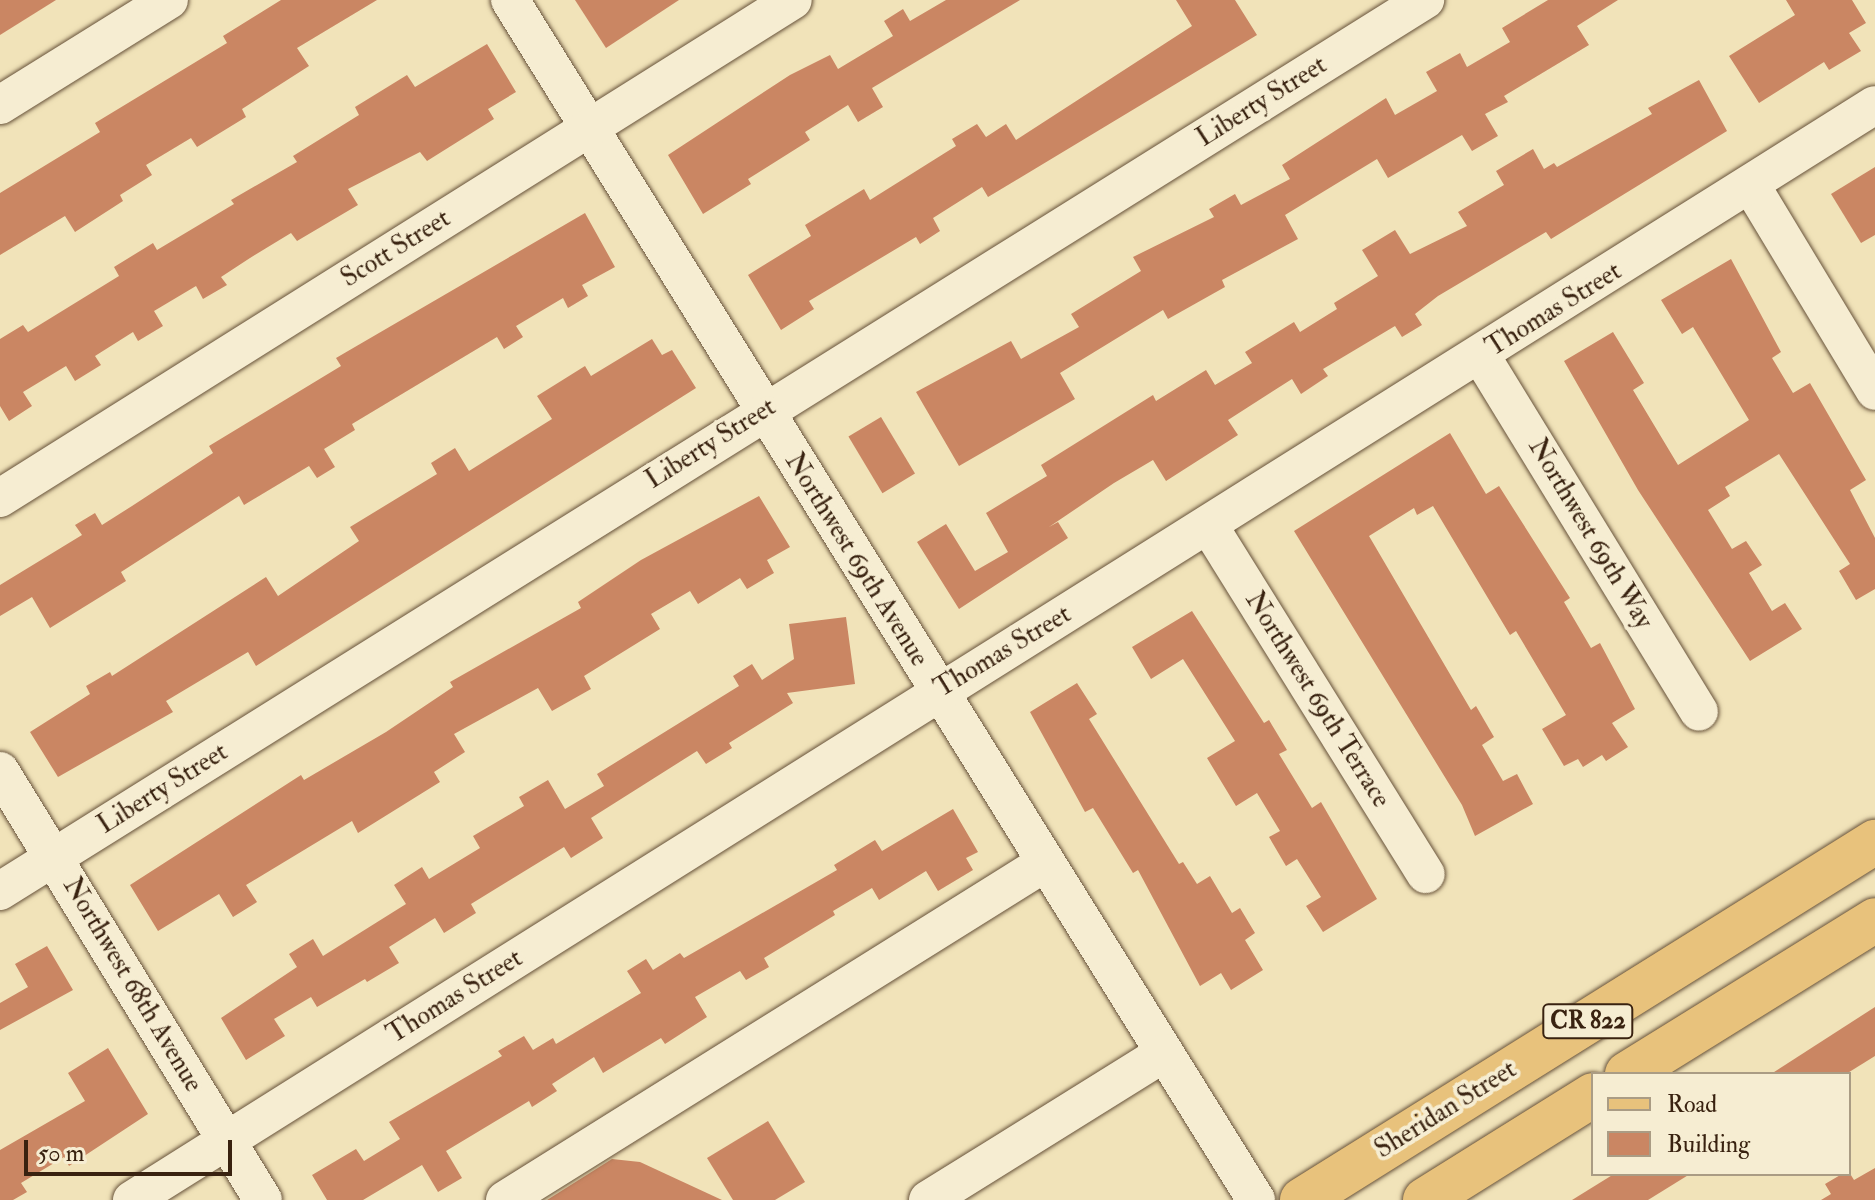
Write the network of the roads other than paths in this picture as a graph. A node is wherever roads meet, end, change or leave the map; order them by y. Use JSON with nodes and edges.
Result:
{"nodes":[{"id":1,"x":169,"y":0,"type":"edge"},
{"id":2,"x":510,"y":0,"type":"edge"},
{"id":3,"x":793,"y":0,"type":"edge"},
{"id":4,"x":1425,"y":0,"type":"edge"},
{"id":5,"x":0,"y":105,"type":"edge"},
{"id":6,"x":1875,"y":105,"type":"edge"},
{"id":7,"x":590,"y":126,"type":"junction"},
{"id":8,"x":1752,"y":187,"type":"junction"},
{"id":9,"x":1481,"y":356,"type":"junction"},
{"id":10,"x":1875,"y":391,"type":"edge"},
{"id":11,"x":763,"y":412,"type":"junction"},
{"id":12,"x":0,"y":498,"type":"edge"},
{"id":13,"x":1209,"y":526,"type":"junction"},
{"id":14,"x":938,"y":691,"type":"junction"},
{"id":15,"x":1699,"y":712,"type":"dead end"},
{"id":16,"x":0,"y":771,"type":"edge"},
{"id":17,"x":1875,"y":842,"type":"edge"},
{"id":18,"x":54,"y":858,"type":"junction"},
{"id":19,"x":1045,"y":863,"type":"junction"},
{"id":20,"x":1426,"y":874,"type":"dead end"},
{"id":21,"x":0,"y":891,"type":"edge"},
{"id":22,"x":1875,"y":920,"type":"edge"},
{"id":23,"x":1164,"y":1053,"type":"junction"},
{"id":24,"x":1630,"y":1072,"type":"edge"},
{"id":25,"x":1591,"y":1096,"type":"edge"},
{"id":26,"x":227,"y":1142,"type":"junction"},
{"id":27,"x":132,"y":1200,"type":"edge"},
{"id":28,"x":263,"y":1200,"type":"edge"},
{"id":29,"x":505,"y":1200,"type":"edge"},
{"id":30,"x":928,"y":1200,"type":"edge"},
{"id":31,"x":1256,"y":1200,"type":"edge"},
{"id":32,"x":1302,"y":1200,"type":"edge"},
{"id":33,"x":1425,"y":1200,"type":"edge"}],
"edges":[{"from":1,"to":5,"type":"street"},
{"from":2,"to":7,"type":"street","name":"Northwest 69th Avenue"},
{"from":3,"to":7,"type":"street","name":"Scott Street"},
{"from":4,"to":11,"type":"street","name":"Liberty Street"},
{"from":6,"to":8,"type":"street","name":"Thomas Street"},
{"from":7,"to":11,"type":"street","name":"Northwest 69th Avenue"},
{"from":7,"to":12,"type":"street","name":"Scott Street"},
{"from":8,"to":9,"type":"street","name":"Thomas Street"},
{"from":8,"to":10,"type":"street"},
{"from":9,"to":13,"type":"street","name":"Thomas Street"},
{"from":9,"to":15,"type":"street","name":"Northwest 69th Way"},
{"from":11,"to":14,"type":"street","name":"Northwest 69th Avenue"},
{"from":11,"to":18,"type":"street","name":"Liberty Street"},
{"from":13,"to":14,"type":"street","name":"Thomas Street"},
{"from":13,"to":20,"type":"street","name":"Northwest 69th Terrace"},
{"from":14,"to":19,"type":"street","name":"Northwest 69th Avenue"},
{"from":14,"to":26,"type":"street","name":"Thomas Street"},
{"from":16,"to":18,"type":"street","name":"Northwest 68th Avenue"},
{"from":17,"to":32,"type":"main road","name":"Sheridan Street","number":"CR 822"},
{"from":18,"to":21,"type":"street","name":"Liberty Street"},
{"from":18,"to":26,"type":"street","name":"Northwest 68th Avenue"},
{"from":19,"to":23,"type":"street","name":"Northwest 69th Avenue"},
{"from":19,"to":29,"type":"street"},
{"from":22,"to":24,"type":"main road","number":"CR 822"},
{"from":23,"to":30,"type":"street"},
{"from":23,"to":31,"type":"street","name":"Northwest 69th Avenue"},
{"from":25,"to":33,"type":"main road"},
{"from":26,"to":27,"type":"street","name":"Thomas Street"},
{"from":26,"to":28,"type":"street","name":"Northwest 68th Avenue"}]}
